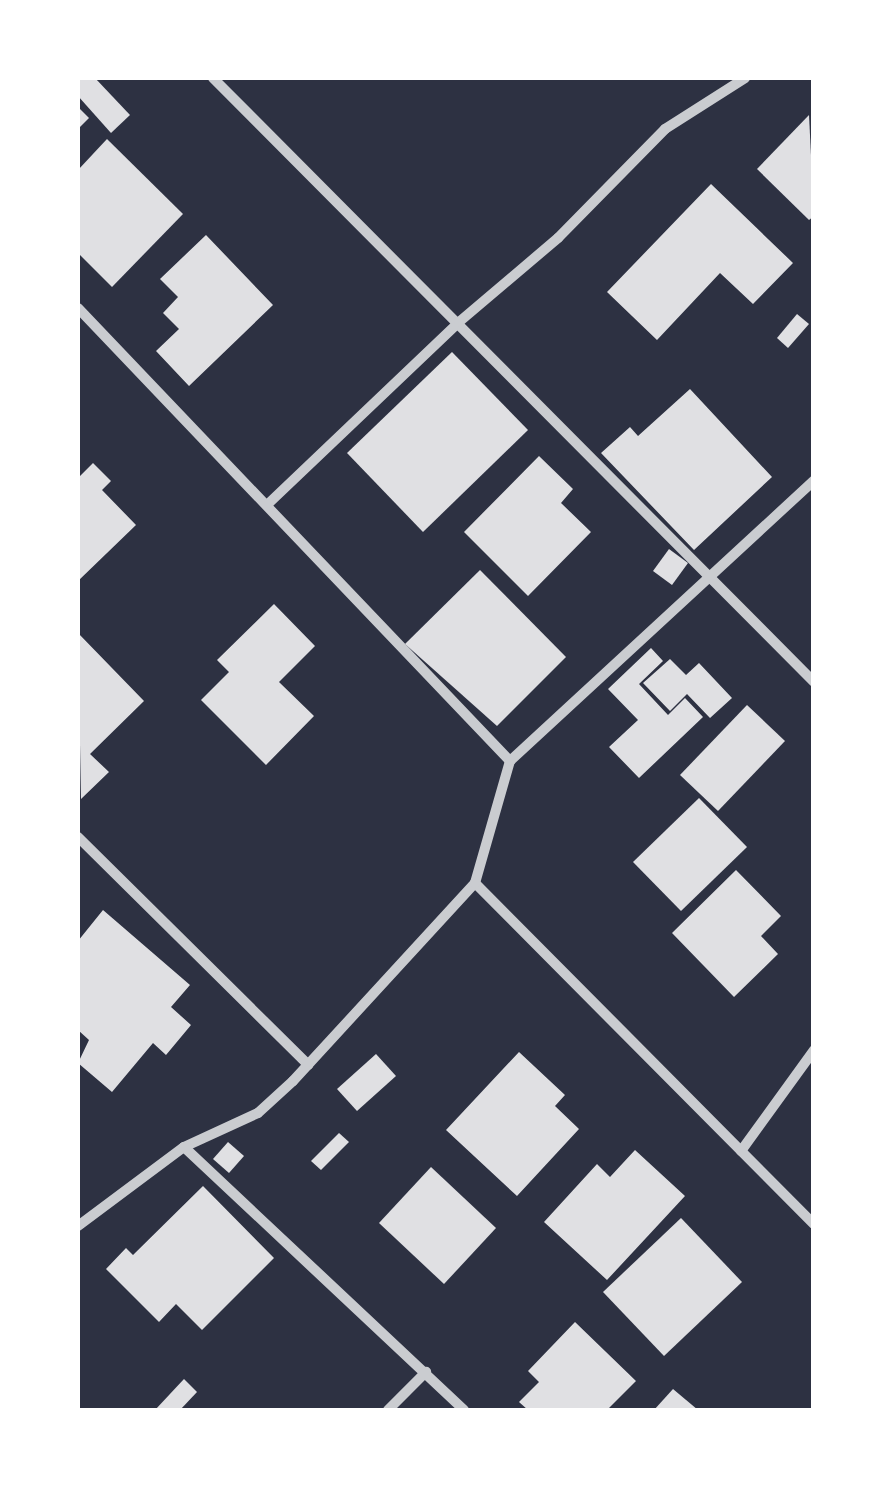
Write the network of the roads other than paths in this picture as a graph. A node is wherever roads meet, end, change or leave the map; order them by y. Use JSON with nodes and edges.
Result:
{"nodes":[{"id":1,"x":213,"y":78,"type":"edge"},
{"id":2,"x":745,"y":78,"type":"edge"},
{"id":3,"x":78,"y":308,"type":"edge"},
{"id":4,"x":459,"y":322,"type":"junction"},
{"id":5,"x":814,"y":480,"type":"edge"},
{"id":6,"x":269,"y":504,"type":"junction"},
{"id":7,"x":712,"y":576,"type":"junction"},
{"id":8,"x":814,"y":682,"type":"edge"},
{"id":9,"x":510,"y":761,"type":"junction"},
{"id":10,"x":78,"y":836,"type":"edge"},
{"id":11,"x":475,"y":884,"type":"junction"},
{"id":12,"x":814,"y":1050,"type":"edge"},
{"id":13,"x":308,"y":1064,"type":"junction"},
{"id":14,"x":184,"y":1148,"type":"junction"},
{"id":15,"x":740,"y":1151,"type":"junction"},
{"id":16,"x":814,"y":1224,"type":"edge"},
{"id":17,"x":78,"y":1226,"type":"edge"},
{"id":18,"x":426,"y":1372,"type":"junction"},
{"id":19,"x":388,"y":1410,"type":"edge"},
{"id":20,"x":464,"y":1410,"type":"edge"}],
"edges":[{"from":1,"to":4,"type":"street"},
{"from":2,"to":4,"type":"street"},
{"from":3,"to":6,"type":"street"},
{"from":4,"to":6,"type":"street"},
{"from":4,"to":7,"type":"street"},
{"from":5,"to":7,"type":"street"},
{"from":6,"to":9,"type":"street"},
{"from":7,"to":8,"type":"street"},
{"from":7,"to":9,"type":"street"},
{"from":9,"to":11,"type":"street"},
{"from":10,"to":13,"type":"street"},
{"from":11,"to":13,"type":"street"},
{"from":11,"to":15,"type":"street"},
{"from":12,"to":15,"type":"street"},
{"from":13,"to":14,"type":"street"},
{"from":14,"to":17,"type":"street"},
{"from":14,"to":18,"type":"street"},
{"from":15,"to":16,"type":"street"},
{"from":18,"to":19,"type":"street"},
{"from":18,"to":20,"type":"street"}]}
